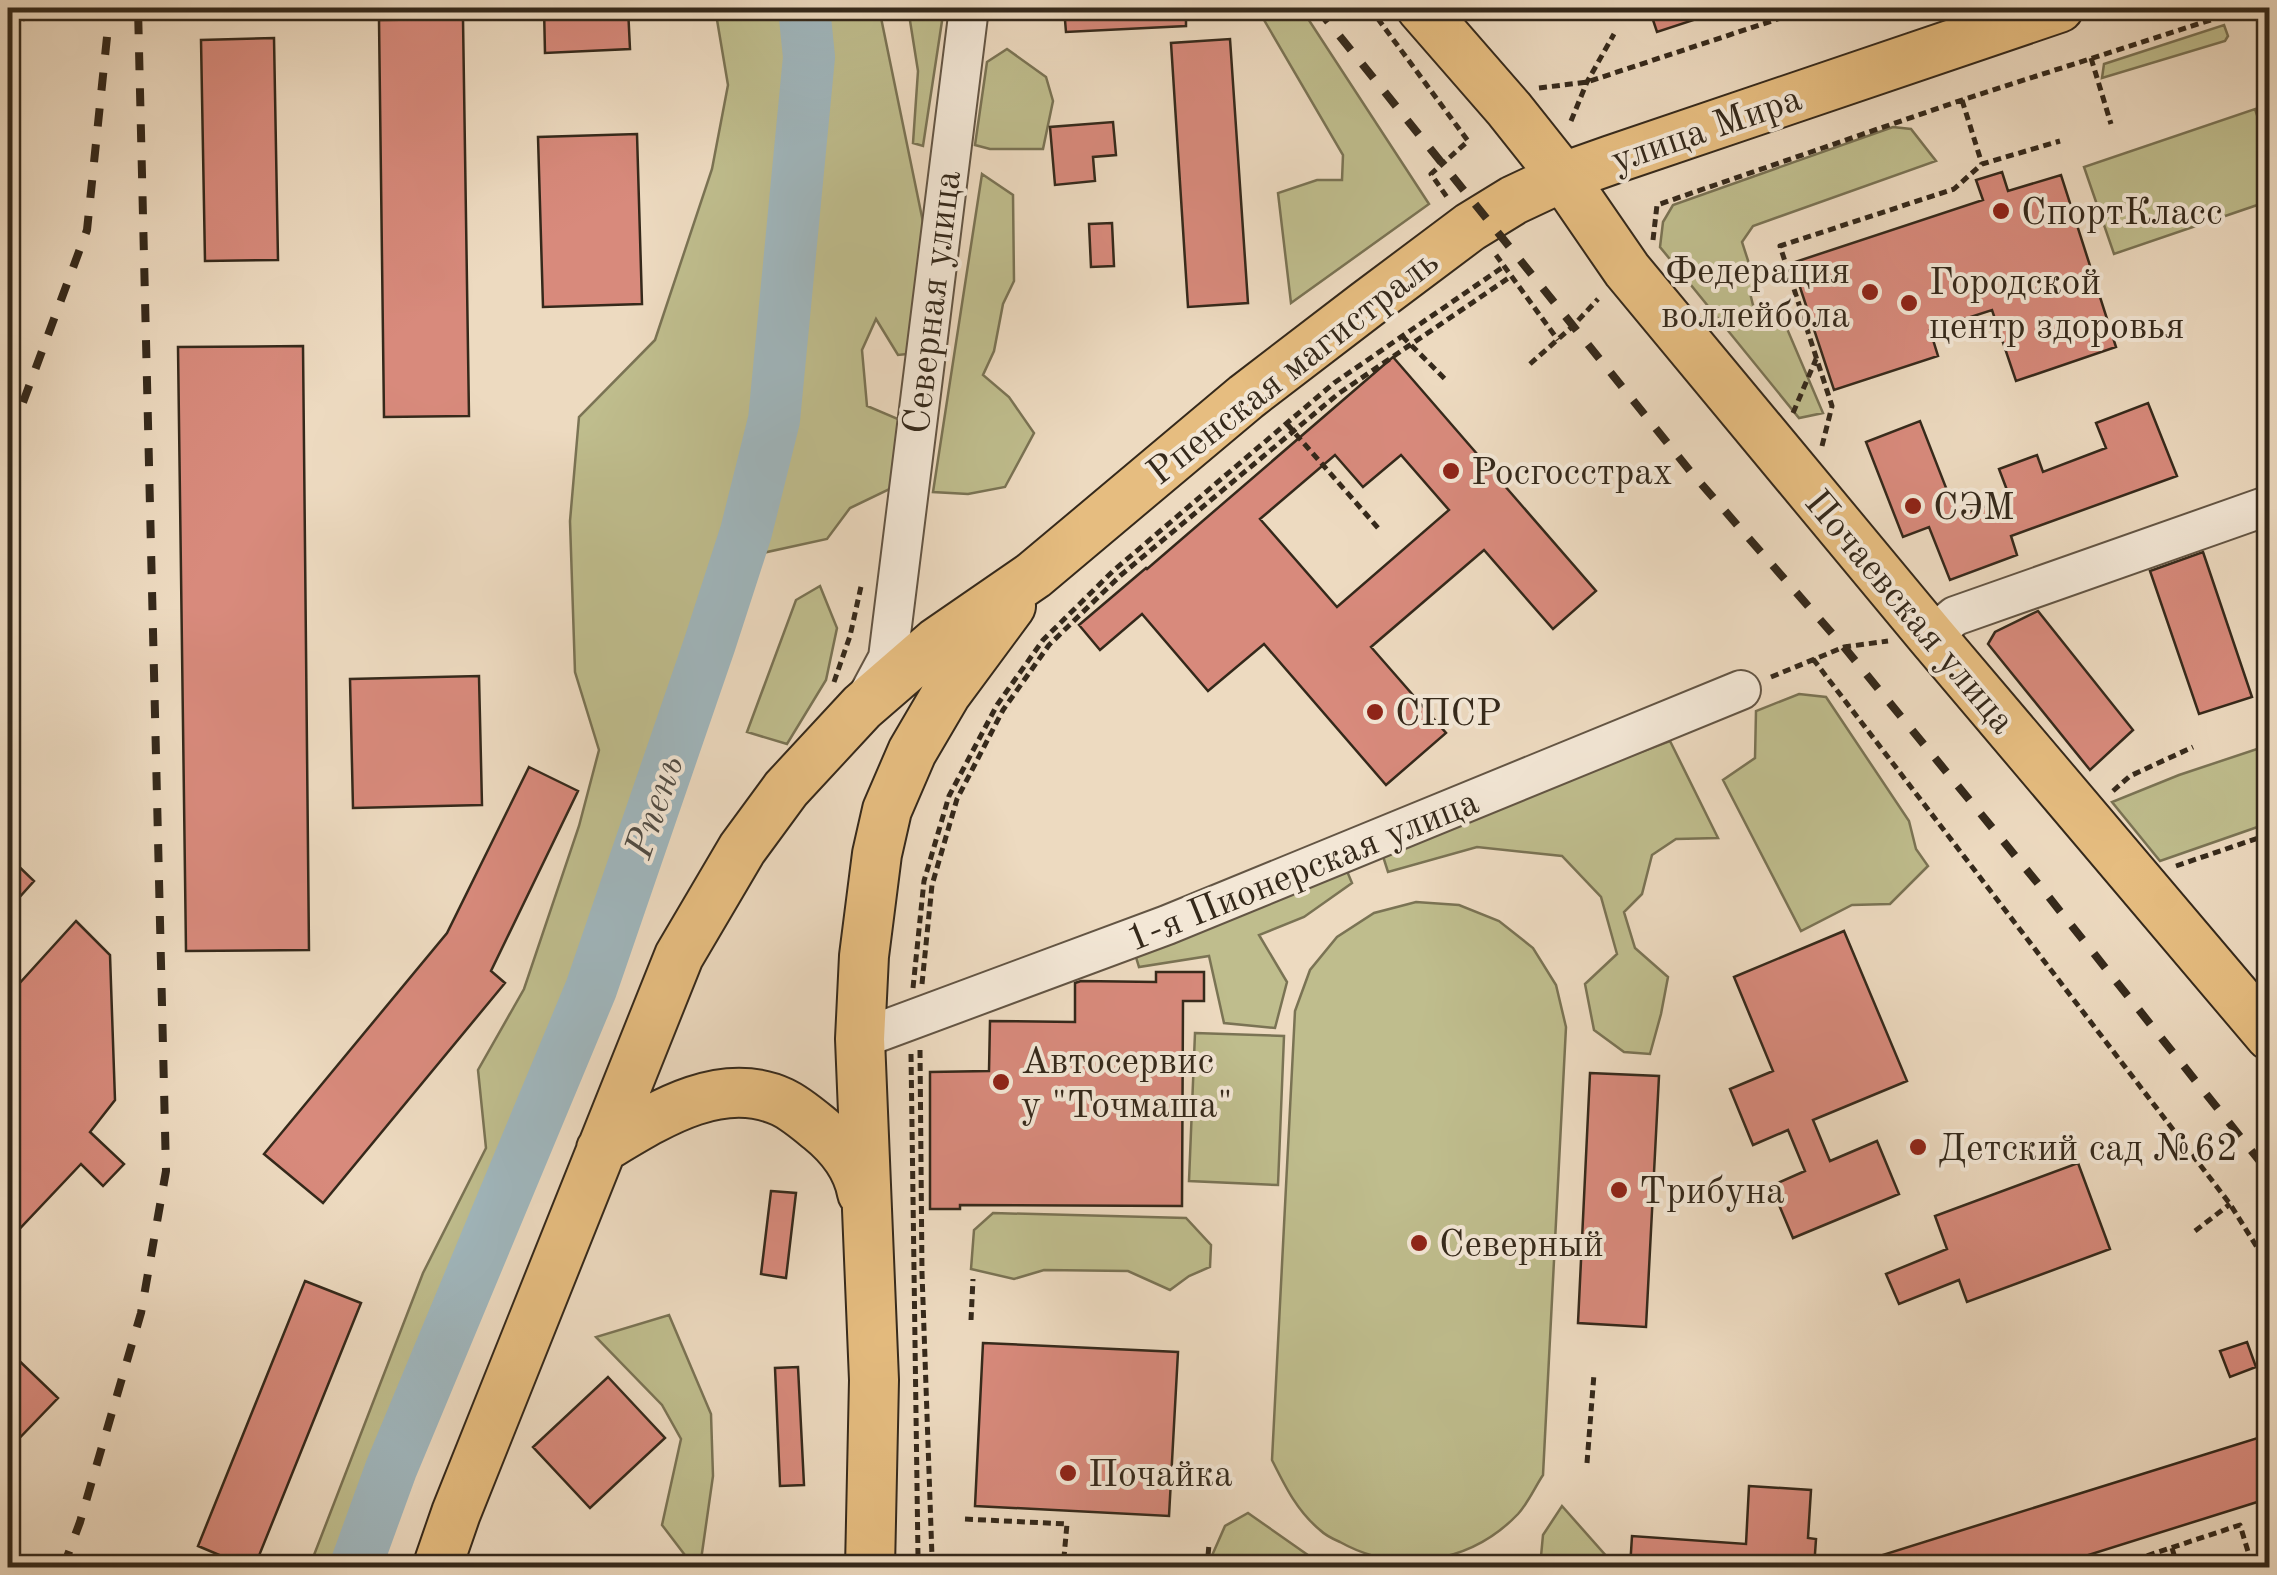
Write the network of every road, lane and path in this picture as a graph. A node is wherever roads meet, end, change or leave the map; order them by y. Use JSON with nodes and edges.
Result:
{"nodes":[{"id":1,"x":969,"y":8,"type":"edge"},
{"id":2,"x":1370,"y":8,"type":"edge"},
{"id":3,"x":1421,"y":8,"type":"edge"},
{"id":4,"x":1811,"y":8,"type":"edge"},
{"id":5,"x":2059,"y":8,"type":"edge"},
{"id":6,"x":2248,"y":8,"type":"edge"},
{"id":7,"x":1614,"y":34,"type":"dead end"},
{"id":8,"x":2091,"y":58,"type":"junction"},
{"id":9,"x":1587,"y":82,"type":"junction"},
{"id":10,"x":1537,"y":88,"type":"dead end"},
{"id":11,"x":1962,"y":100,"type":"junction"},
{"id":12,"x":1570,"y":121,"type":"dead end"},
{"id":13,"x":2111,"y":124,"type":"dead end"},
{"id":14,"x":2060,"y":141,"type":"dead end"},
{"id":15,"x":1982,"y":164,"type":"junction"},
{"id":16,"x":1563,"y":177,"type":"junction"},
{"id":17,"x":1451,"y":202,"type":"dead end"},
{"id":18,"x":1653,"y":235,"type":"dead end"},
{"id":19,"x":1496,"y":254,"type":"dead end"},
{"id":20,"x":1503,"y":267,"type":"junction"},
{"id":21,"x":1510,"y":277,"type":"junction"},
{"id":22,"x":1598,"y":300,"type":"dead end"},
{"id":23,"x":1402,"y":336,"type":"junction"},
{"id":24,"x":1558,"y":340,"type":"junction"},
{"id":25,"x":1410,"y":345,"type":"junction"},
{"id":26,"x":1816,"y":359,"type":"junction"},
{"id":27,"x":1530,"y":364,"type":"dead end"},
{"id":28,"x":1447,"y":381,"type":"dead end"},
{"id":29,"x":1790,"y":420,"type":"dead end"},
{"id":30,"x":1288,"y":424,"type":"junction"},
{"id":31,"x":1294,"y":432,"type":"junction"},
{"id":32,"x":1820,"y":457,"type":"dead end"},
{"id":33,"x":2270,"y":505,"type":"edge"},
{"id":34,"x":1379,"y":529,"type":"dead end"},
{"id":35,"x":1034,"y":575,"type":"junction"},
{"id":36,"x":896,"y":597,"type":"junction"},
{"id":37,"x":1931,"y":636,"type":"junction"},
{"id":38,"x":937,"y":642,"type":"junction"},
{"id":39,"x":1812,"y":660,"type":"junction"},
{"id":40,"x":1741,"y":690,"type":"joint"},
{"id":41,"x":862,"y":707,"type":"junction"},
{"id":42,"x":2193,"y":747,"type":"dead end"},
{"id":43,"x":2103,"y":801,"type":"dead end"},
{"id":44,"x":2270,"y":834,"type":"edge"},
{"id":45,"x":2167,"y":869,"type":"dead end"},
{"id":46,"x":2262,"y":1015,"type":"edge"},
{"id":47,"x":916,"y":1020,"type":"junction"},
{"id":48,"x":860,"y":1039,"type":"junction"},
{"id":49,"x":600,"y":1149,"type":"junction"},
{"id":50,"x":2230,"y":1204,"type":"junction"},
{"id":51,"x":869,"y":1226,"type":"junction"},
{"id":52,"x":2195,"y":1231,"type":"dead end"},
{"id":53,"x":2270,"y":1268,"type":"edge"},
{"id":54,"x":973,"y":1279,"type":"dead end"},
{"id":55,"x":971,"y":1320,"type":"dead end"},
{"id":56,"x":1594,"y":1374,"type":"dead end"},
{"id":57,"x":1587,"y":1463,"type":"dead end"},
{"id":58,"x":456,"y":1512,"type":"junction"},
{"id":59,"x":965,"y":1518,"type":"dead end"},
{"id":60,"x":1209,"y":1544,"type":"dead end"},
{"id":61,"x":2172,"y":1548,"type":"junction"},
{"id":62,"x":932,"y":1557,"type":"junction"},
{"id":63,"x":2270,"y":1564,"type":"edge"},
{"id":64,"x":437,"y":1568,"type":"edge"},
{"id":65,"x":460,"y":1568,"type":"edge"},
{"id":66,"x":870,"y":1568,"type":"edge"},
{"id":67,"x":1022,"y":1568,"type":"edge"},
{"id":68,"x":1063,"y":1568,"type":"edge"},
{"id":69,"x":1207,"y":1568,"type":"edge"},
{"id":70,"x":2110,"y":1568,"type":"edge"},
{"id":71,"x":2178,"y":1568,"type":"edge"},
{"id":72,"x":2256,"y":1568,"type":"edge"}],
"edges":[{"from":1,"to":36,"type":"street","name":"Северная улица"},
{"from":2,"to":17,"type":"path"},
{"from":3,"to":16,"type":"main road","name":"улица Мира"},
{"from":4,"to":9,"type":"path"},
{"from":5,"to":16,"type":"main road","name":"улица Мира"},
{"from":6,"to":8,"type":"path"},
{"from":7,"to":9,"type":"path"},
{"from":8,"to":11,"type":"path"},
{"from":8,"to":13,"type":"path"},
{"from":9,"to":10,"type":"path"},
{"from":9,"to":12,"type":"path"},
{"from":11,"to":15,"type":"path"},
{"from":11,"to":18,"type":"path"},
{"from":14,"to":15,"type":"path"},
{"from":15,"to":26,"type":"path"},
{"from":16,"to":35,"type":"main road","name":"Рпенская магистраль"},
{"from":16,"to":37,"type":"main road","name":"Почаевская улица"},
{"from":19,"to":20,"type":"path"},
{"from":20,"to":21,"type":"path"},
{"from":20,"to":23,"type":"path"},
{"from":21,"to":24,"type":"path"},
{"from":21,"to":25,"type":"path"},
{"from":22,"to":24,"type":"path"},
{"from":23,"to":25,"type":"path"},
{"from":23,"to":30,"type":"path"},
{"from":24,"to":27,"type":"path"},
{"from":25,"to":28,"type":"path"},
{"from":25,"to":31,"type":"path"},
{"from":26,"to":29,"type":"path"},
{"from":26,"to":32,"type":"path"},
{"from":30,"to":31,"type":"path"},
{"from":30,"to":47,"type":"path"},
{"from":31,"to":34,"type":"path"},
{"from":31,"to":47,"type":"path"},
{"from":33,"to":37,"type":"street"},
{"from":35,"to":38,"type":"main road","name":"Рпенская магистраль"},
{"from":35,"to":48,"type":"main road","name":"Рпенская магистраль"},
{"from":36,"to":38,"type":"street"},
{"from":36,"to":41,"type":"street","name":"Северная улица"},
{"from":37,"to":39,"type":"path"},
{"from":37,"to":46,"type":"main road","name":"Почаевская улица"},
{"from":38,"to":41,"type":"main road","name":"Рпенская магистраль"},
{"from":39,"to":40,"type":"path"},
{"from":39,"to":50,"type":"path"},
{"from":40,"to":47,"type":"street","name":"1-я Пионерская улица"},
{"from":41,"to":49,"type":"main road","name":"Рпенская магистраль"},
{"from":42,"to":43,"type":"path"},
{"from":44,"to":45,"type":"path"},
{"from":47,"to":48,"type":"street","name":"1-я Пионерская улица"},
{"from":47,"to":62,"type":"path"},
{"from":47,"to":62,"type":"path"},
{"from":48,"to":51,"type":"main road","name":"Рпенская магистраль"},
{"from":49,"to":51,"type":"main road","name":"Рпенская магистраль"},
{"from":49,"to":58,"type":"main road","name":"Рпенская магистраль"},
{"from":50,"to":52,"type":"path"},
{"from":50,"to":53,"type":"path"},
{"from":51,"to":66,"type":"main road","name":"Рпенская магистраль"},
{"from":54,"to":55,"type":"path"},
{"from":56,"to":57,"type":"path"},
{"from":58,"to":64,"type":"main road","name":"Рпенская магистраль"},
{"from":58,"to":65,"type":"main road","name":"Рпенская магистраль"},
{"from":59,"to":68,"type":"path"},
{"from":60,"to":69,"type":"path"},
{"from":61,"to":70,"type":"path"},
{"from":61,"to":71,"type":"path"},
{"from":61,"to":72,"type":"path"},
{"from":62,"to":67,"type":"path"},
{"from":63,"to":72,"type":"path"}]}
